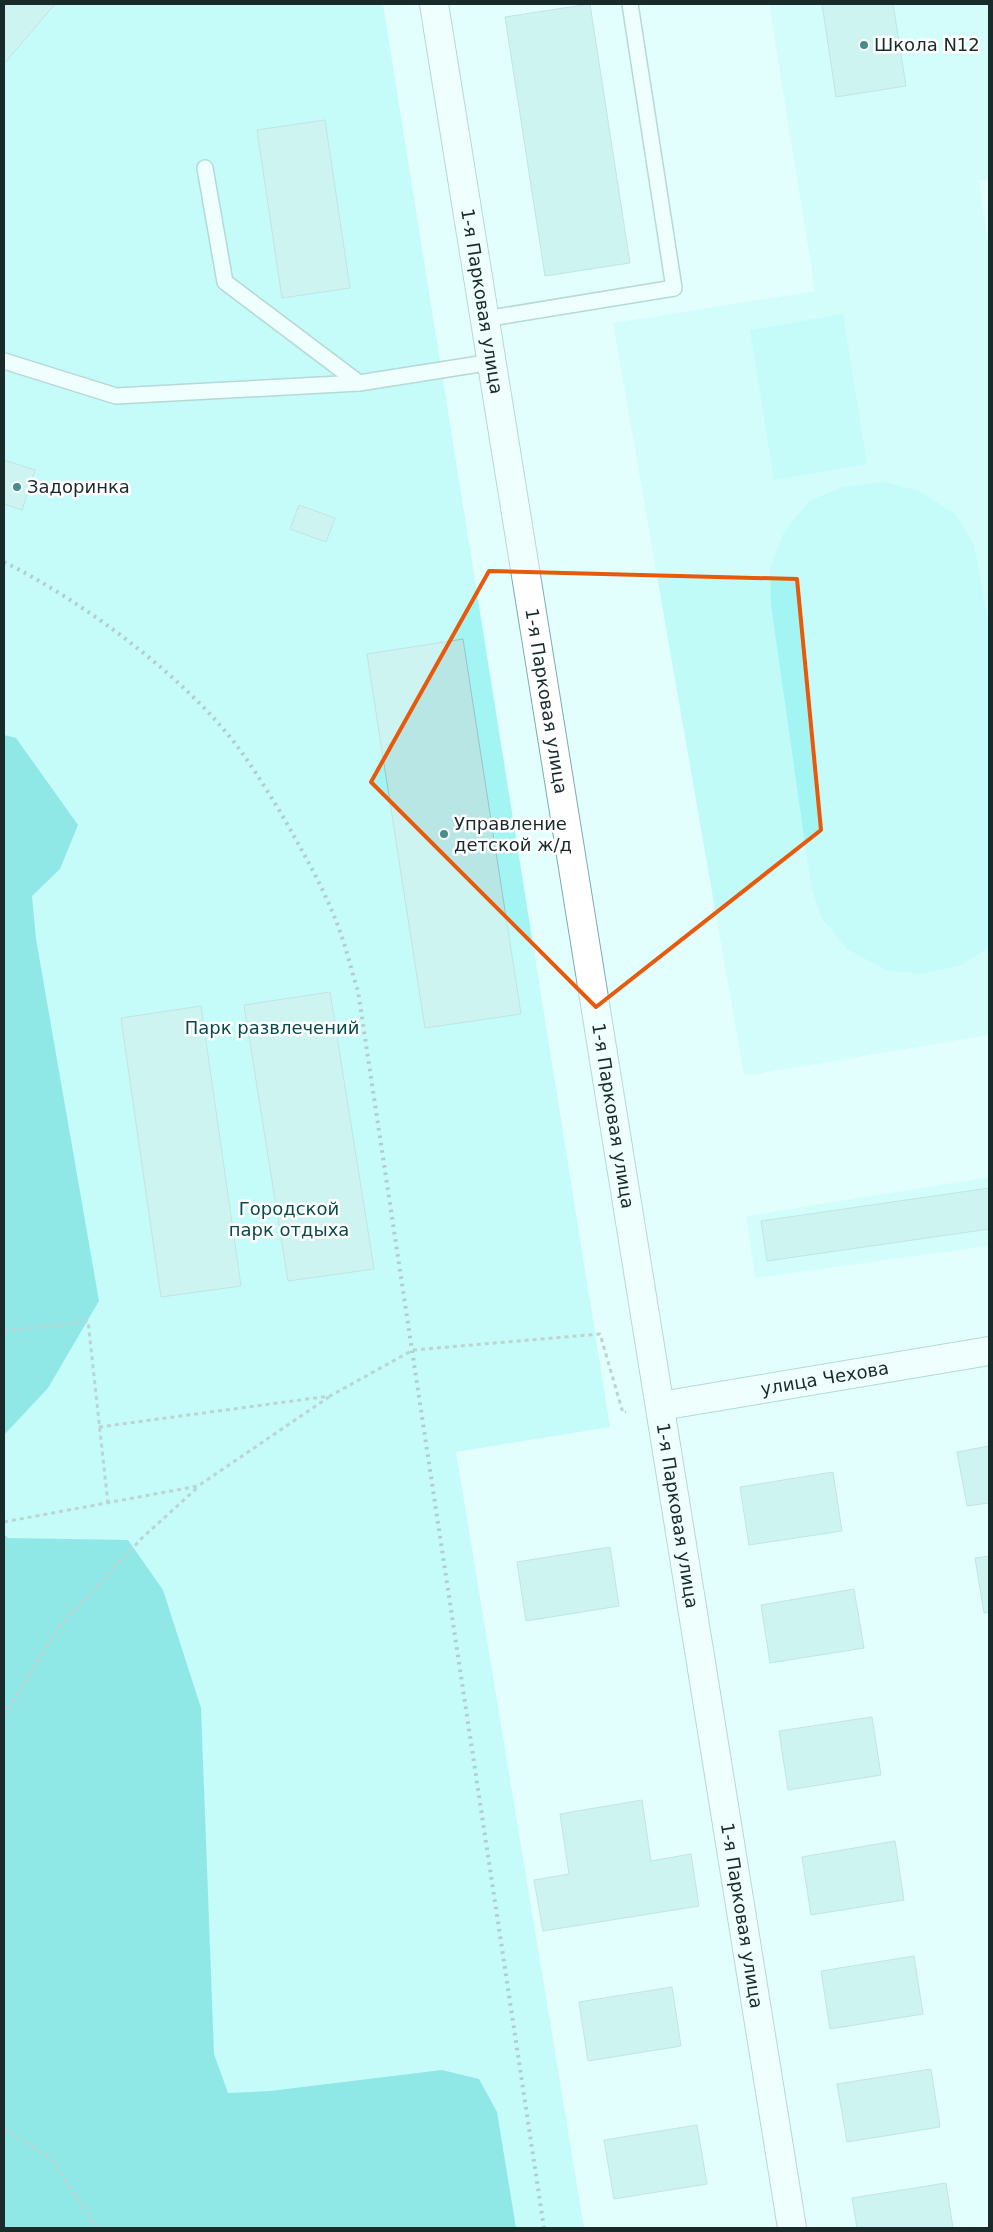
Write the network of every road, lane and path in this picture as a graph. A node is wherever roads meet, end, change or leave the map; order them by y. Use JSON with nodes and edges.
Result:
{"nodes":[{"id":1,"x":434,"y":4,"type":"edge"},
{"id":2,"x":630,"y":4,"type":"edge"},
{"id":3,"x":205,"y":168,"type":"dead end"},
{"id":4,"x":485,"y":319,"type":"junction"},
{"id":5,"x":4,"y":361,"type":"edge"},
{"id":6,"x":492,"y":362,"type":"junction"},
{"id":7,"x":359,"y":383,"type":"junction"},
{"id":8,"x":4,"y":1331,"type":"edge"},
{"id":9,"x":989,"y":1351,"type":"edge"},
{"id":10,"x":330,"y":1396,"type":"junction"},
{"id":11,"x":661,"y":1406,"type":"junction"},
{"id":12,"x":99,"y":1427,"type":"junction"},
{"id":13,"x":198,"y":1486,"type":"junction"},
{"id":14,"x":108,"y":1504,"type":"junction"},
{"id":15,"x":4,"y":1522,"type":"edge"},
{"id":16,"x":4,"y":1716,"type":"edge"},
{"id":17,"x":4,"y":2129,"type":"edge"},
{"id":18,"x":97,"y":2228,"type":"edge"},
{"id":19,"x":792,"y":2228,"type":"edge"}],
"edges":[{"from":1,"to":4,"type":"street","name":"1-я Парковая улица"},
{"from":2,"to":4,"type":"lane"},
{"from":3,"to":7,"type":"lane"},
{"from":4,"to":6,"type":"street","name":"1-я Парковая улица"},
{"from":5,"to":7,"type":"lane"},
{"from":6,"to":7,"type":"lane"},
{"from":6,"to":11,"type":"street","name":"1-я Парковая улица"},
{"from":8,"to":12,"type":"path"},
{"from":9,"to":11,"type":"street","name":"улица Чехова"},
{"from":10,"to":11,"type":"path"},
{"from":10,"to":12,"type":"path"},
{"from":10,"to":13,"type":"path"},
{"from":11,"to":19,"type":"street","name":"1-я Парковая улица"},
{"from":12,"to":14,"type":"path"},
{"from":13,"to":14,"type":"path"},
{"from":13,"to":16,"type":"path"},
{"from":14,"to":15,"type":"path"},
{"from":17,"to":18,"type":"path"}]}
